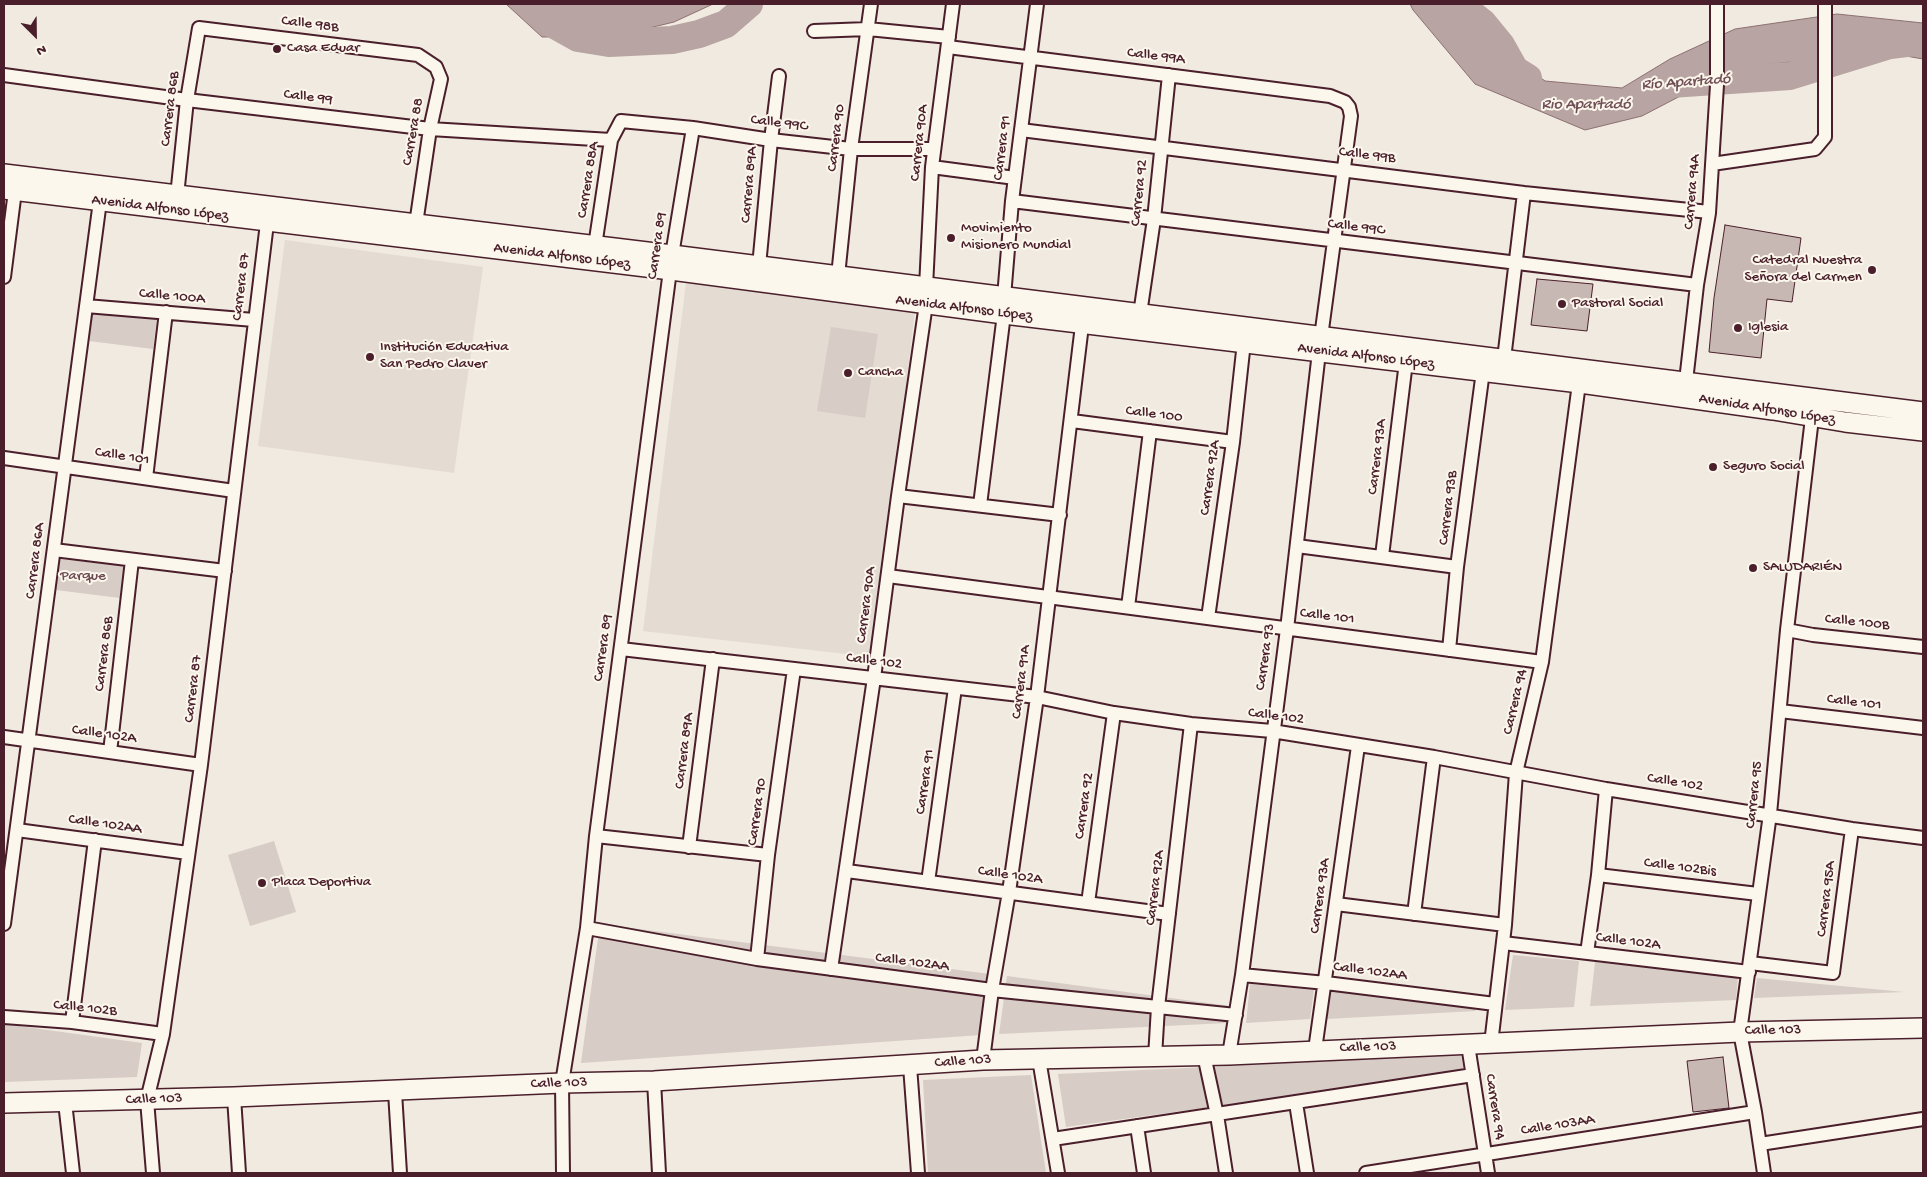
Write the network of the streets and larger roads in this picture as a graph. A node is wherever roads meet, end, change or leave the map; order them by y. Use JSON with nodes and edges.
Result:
{"nodes":[{"id":1,"x":872,"y":4,"type":"edge"},
{"id":2,"x":953,"y":4,"type":"edge"},
{"id":3,"x":1038,"y":4,"type":"edge"},
{"id":4,"x":1717,"y":4,"type":"edge"},
{"id":5,"x":1826,"y":7,"type":"edge"},
{"id":6,"x":199,"y":28,"type":"joint"},
{"id":7,"x":868,"y":29,"type":"junction"},
{"id":8,"x":814,"y":31,"type":"dead end"},
{"id":9,"x":948,"y":42,"type":"junction"},
{"id":10,"x":418,"y":54,"type":"joint"},
{"id":11,"x":1030,"y":58,"type":"junction"},
{"id":12,"x":4,"y":75,"type":"edge"},
{"id":13,"x":779,"y":76,"type":"dead end"},
{"id":14,"x":1169,"y":76,"type":"junction"},
{"id":15,"x":187,"y":100,"type":"junction"},
{"id":16,"x":1351,"y":116,"type":"joint"},
{"id":17,"x":621,"y":121,"type":"joint"},
{"id":18,"x":693,"y":128,"type":"junction"},
{"id":19,"x":430,"y":129,"type":"junction"},
{"id":20,"x":1021,"y":130,"type":"junction"},
{"id":21,"x":611,"y":140,"type":"junction"},
{"id":22,"x":771,"y":140,"type":"junction"},
{"id":23,"x":1161,"y":146,"type":"junction"},
{"id":24,"x":851,"y":149,"type":"junction"},
{"id":25,"x":934,"y":149,"type":"junction"},
{"id":26,"x":1712,"y":164,"type":"junction"},
{"id":27,"x":932,"y":167,"type":"junction"},
{"id":28,"x":1344,"y":170,"type":"junction"},
{"id":29,"x":4,"y":174,"type":"edge"},
{"id":30,"x":1015,"y":178,"type":"junction"},
{"id":31,"x":9,"y":190,"type":"edge"},
{"id":32,"x":1524,"y":193,"type":"junction"},
{"id":33,"x":177,"y":196,"type":"junction"},
{"id":34,"x":100,"y":201,"type":"junction"},
{"id":35,"x":1012,"y":201,"type":"junction"},
{"id":36,"x":1709,"y":212,"type":"junction"},
{"id":37,"x":268,"y":214,"type":"junction"},
{"id":38,"x":1154,"y":219,"type":"junction"},
{"id":39,"x":416,"y":224,"type":"junction"},
{"id":40,"x":1335,"y":242,"type":"junction"},
{"id":41,"x":595,"y":246,"type":"junction"},
{"id":42,"x":671,"y":263,"type":"junction"},
{"id":43,"x":1516,"y":264,"type":"junction"},
{"id":44,"x":759,"y":266,"type":"junction"},
{"id":45,"x":838,"y":276,"type":"junction"},
{"id":46,"x":4,"y":277,"type":"edge"},
{"id":47,"x":1697,"y":285,"type":"junction"},
{"id":48,"x":926,"y":296,"type":"junction"},
{"id":49,"x":86,"y":306,"type":"junction"},
{"id":50,"x":1004,"y":306,"type":"junction"},
{"id":51,"x":166,"y":312,"type":"junction"},
{"id":52,"x":1140,"y":314,"type":"junction"},
{"id":53,"x":1083,"y":315,"type":"junction"},
{"id":54,"x":254,"y":320,"type":"junction"},
{"id":55,"x":1244,"y":342,"type":"junction"},
{"id":56,"x":1320,"y":344,"type":"junction"},
{"id":57,"x":1504,"y":359,"type":"junction"},
{"id":58,"x":1406,"y":362,"type":"junction"},
{"id":59,"x":1483,"y":372,"type":"junction"},
{"id":60,"x":1580,"y":376,"type":"junction"},
{"id":61,"x":1686,"y":381,"type":"junction"},
{"id":62,"x":1775,"y":401,"type":"junction"},
{"id":63,"x":1923,"y":412,"type":"edge"},
{"id":64,"x":1812,"y":418,"type":"junction"},
{"id":65,"x":1072,"y":421,"type":"junction"},
{"id":66,"x":1150,"y":431,"type":"junction"},
{"id":67,"x":1923,"y":431,"type":"edge"},
{"id":68,"x":1232,"y":442,"type":"junction"},
{"id":69,"x":4,"y":458,"type":"edge"},
{"id":70,"x":65,"y":465,"type":"junction"},
{"id":71,"x":146,"y":478,"type":"junction"},
{"id":72,"x":234,"y":491,"type":"junction"},
{"id":73,"x":898,"y":496,"type":"junction"},
{"id":74,"x":980,"y":505,"type":"junction"},
{"id":75,"x":1060,"y":514,"type":"junction"},
{"id":76,"x":1297,"y":546,"type":"junction"},
{"id":77,"x":54,"y":550,"type":"junction"},
{"id":78,"x":1382,"y":556,"type":"junction"},
{"id":79,"x":132,"y":560,"type":"junction"},
{"id":80,"x":1457,"y":567,"type":"junction"},
{"id":81,"x":224,"y":571,"type":"junction"},
{"id":82,"x":888,"y":576,"type":"junction"},
{"id":83,"x":1049,"y":596,"type":"junction"},
{"id":84,"x":1128,"y":607,"type":"junction"},
{"id":85,"x":1208,"y":618,"type":"junction"},
{"id":86,"x":1287,"y":629,"type":"junction"},
{"id":87,"x":1787,"y":630,"type":"junction"},
{"id":88,"x":1923,"y":647,"type":"edge"},
{"id":89,"x":621,"y":649,"type":"junction"},
{"id":90,"x":1449,"y":650,"type":"junction"},
{"id":91,"x":713,"y":659,"type":"junction"},
{"id":92,"x":1542,"y":662,"type":"junction"},
{"id":93,"x":794,"y":669,"type":"junction"},
{"id":94,"x":874,"y":678,"type":"junction"},
{"id":95,"x":955,"y":688,"type":"junction"},
{"id":96,"x":1037,"y":697,"type":"junction"},
{"id":97,"x":1780,"y":711,"type":"junction"},
{"id":98,"x":1114,"y":713,"type":"junction"},
{"id":99,"x":1191,"y":724,"type":"junction"},
{"id":100,"x":1923,"y":728,"type":"edge"},
{"id":101,"x":1272,"y":731,"type":"junction"},
{"id":102,"x":4,"y":737,"type":"edge"},
{"id":103,"x":29,"y":741,"type":"junction"},
{"id":104,"x":1358,"y":746,"type":"junction"},
{"id":105,"x":110,"y":752,"type":"junction"},
{"id":106,"x":1434,"y":757,"type":"junction"},
{"id":107,"x":201,"y":765,"type":"junction"},
{"id":108,"x":1516,"y":773,"type":"junction"},
{"id":109,"x":1606,"y":789,"type":"junction"},
{"id":110,"x":1770,"y":814,"type":"junction"},
{"id":111,"x":1852,"y":829,"type":"junction"},
{"id":112,"x":17,"y":830,"type":"junction"},
{"id":113,"x":596,"y":836,"type":"junction"},
{"id":114,"x":1923,"y":838,"type":"edge"},
{"id":115,"x":95,"y":840,"type":"junction"},
{"id":116,"x":689,"y":846,"type":"junction"},
{"id":117,"x":188,"y":853,"type":"junction"},
{"id":118,"x":768,"y":855,"type":"junction"},
{"id":119,"x":847,"y":871,"type":"junction"},
{"id":120,"x":1598,"y":875,"type":"junction"},
{"id":121,"x":928,"y":882,"type":"junction"},
{"id":122,"x":1009,"y":892,"type":"junction"},
{"id":123,"x":1758,"y":894,"type":"junction"},
{"id":124,"x":1088,"y":903,"type":"junction"},
{"id":125,"x":1336,"y":904,"type":"junction"},
{"id":126,"x":1169,"y":914,"type":"junction"},
{"id":127,"x":1414,"y":914,"type":"junction"},
{"id":128,"x":4,"y":924,"type":"edge"},
{"id":129,"x":1505,"y":925,"type":"junction"},
{"id":130,"x":586,"y":928,"type":"junction"},
{"id":131,"x":1503,"y":944,"type":"junction"},
{"id":132,"x":1588,"y":953,"type":"junction"},
{"id":133,"x":757,"y":959,"type":"junction"},
{"id":134,"x":1750,"y":968,"type":"junction"},
{"id":135,"x":831,"y":969,"type":"junction"},
{"id":136,"x":1833,"y":973,"type":"joint"},
{"id":137,"x":1242,"y":975,"type":"junction"},
{"id":138,"x":1326,"y":983,"type":"junction"},
{"id":139,"x":992,"y":990,"type":"junction"},
{"id":140,"x":1495,"y":1004,"type":"junction"},
{"id":141,"x":1158,"y":1007,"type":"junction"},
{"id":142,"x":1236,"y":1016,"type":"junction"},
{"id":143,"x":4,"y":1017,"type":"edge"},
{"id":144,"x":72,"y":1022,"type":"junction"},
{"id":145,"x":1923,"y":1028,"type":"edge"},
{"id":146,"x":1740,"y":1032,"type":"junction"},
{"id":147,"x":163,"y":1034,"type":"junction"},
{"id":148,"x":1491,"y":1044,"type":"junction"},
{"id":149,"x":1468,"y":1045,"type":"junction"},
{"id":150,"x":1315,"y":1050,"type":"junction"},
{"id":151,"x":1204,"y":1055,"type":"junction"},
{"id":152,"x":1229,"y":1055,"type":"junction"},
{"id":153,"x":1155,"y":1057,"type":"junction"},
{"id":154,"x":1039,"y":1059,"type":"junction"},
{"id":155,"x":983,"y":1060,"type":"junction"},
{"id":156,"x":910,"y":1066,"type":"junction"},
{"id":157,"x":1473,"y":1075,"type":"junction"},
{"id":158,"x":654,"y":1081,"type":"junction"},
{"id":159,"x":562,"y":1083,"type":"junction"},
{"id":160,"x":395,"y":1092,"type":"junction"},
{"id":161,"x":234,"y":1098,"type":"junction"},
{"id":162,"x":146,"y":1100,"type":"junction"},
{"id":163,"x":65,"y":1102,"type":"junction"},
{"id":164,"x":4,"y":1103,"type":"edge"},
{"id":165,"x":1296,"y":1103,"type":"junction"},
{"id":166,"x":1755,"y":1112,"type":"junction"},
{"id":167,"x":1216,"y":1115,"type":"junction"},
{"id":168,"x":1923,"y":1119,"type":"edge"},
{"id":169,"x":1137,"y":1126,"type":"junction"},
{"id":170,"x":1052,"y":1139,"type":"junction"},
{"id":171,"x":1760,"y":1144,"type":"junction"},
{"id":172,"x":1485,"y":1154,"type":"junction"},
{"id":173,"x":73,"y":1173,"type":"edge"},
{"id":174,"x":152,"y":1173,"type":"edge"},
{"id":175,"x":239,"y":1173,"type":"edge"},
{"id":176,"x":400,"y":1173,"type":"edge"},
{"id":177,"x":563,"y":1173,"type":"edge"},
{"id":178,"x":659,"y":1173,"type":"edge"},
{"id":179,"x":918,"y":1173,"type":"edge"},
{"id":180,"x":1058,"y":1173,"type":"edge"},
{"id":181,"x":1144,"y":1173,"type":"edge"},
{"id":182,"x":1226,"y":1173,"type":"edge"},
{"id":183,"x":1307,"y":1173,"type":"edge"},
{"id":184,"x":1366,"y":1173,"type":"edge"},
{"id":185,"x":1488,"y":1173,"type":"edge"},
{"id":186,"x":1764,"y":1173,"type":"edge"}],
"edges":[{"from":1,"to":7,"type":"street","name":"Carrera 90"},
{"from":2,"to":9,"type":"street","name":"Carrera 90A"},
{"from":3,"to":11,"type":"street","name":"Carrera 91"},
{"from":4,"to":26,"type":"street","name":"Carrera 94A"},
{"from":5,"to":26,"type":"street"},
{"from":6,"to":10,"type":"street","name":"Calle 98B"},
{"from":6,"to":15,"type":"street","name":"Carrera 86B"},
{"from":7,"to":8,"type":"street","name":"Calle 99A"},
{"from":7,"to":9,"type":"street","name":"Calle 99A"},
{"from":7,"to":24,"type":"street","name":"Carrera 90"},
{"from":9,"to":11,"type":"street","name":"Calle 99A"},
{"from":9,"to":25,"type":"street","name":"Carrera 90A"},
{"from":10,"to":19,"type":"street","name":"Carrera 88"},
{"from":11,"to":14,"type":"street","name":"Calle 99A"},
{"from":11,"to":20,"type":"street","name":"Carrera 91"},
{"from":12,"to":15,"type":"street","name":"Calle 99"},
{"from":13,"to":22,"type":"street","name":"Carrera 89A"},
{"from":14,"to":16,"type":"street","name":"Calle 99A"},
{"from":14,"to":23,"type":"street","name":"Carrera 92"},
{"from":15,"to":19,"type":"street","name":"Calle 99"},
{"from":15,"to":33,"type":"street","name":"Carrera 86B"},
{"from":16,"to":28,"type":"street","name":"Carrera 93"},
{"from":17,"to":18,"type":"street","name":"Calle 99C"},
{"from":17,"to":21,"type":"street","name":"Carrera 88A"},
{"from":18,"to":22,"type":"street","name":"Calle 99C"},
{"from":18,"to":42,"type":"street","name":"Carrera 89"},
{"from":19,"to":21,"type":"street","name":"Calle 99"},
{"from":19,"to":39,"type":"street","name":"Carrera 88"},
{"from":20,"to":23,"type":"street","name":"Calle 99B"},
{"from":20,"to":30,"type":"street","name":"Carrera 91"},
{"from":21,"to":41,"type":"street","name":"Carrera 88A"},
{"from":22,"to":24,"type":"street","name":"Calle 99C"},
{"from":22,"to":44,"type":"street","name":"Carrera 89A"},
{"from":23,"to":28,"type":"street","name":"Calle 99B"},
{"from":23,"to":38,"type":"street","name":"Carrera 92"},
{"from":24,"to":25,"type":"street","name":"Calle 99C"},
{"from":24,"to":45,"type":"street","name":"Carrera 90"},
{"from":25,"to":27,"type":"street","name":"Carrera 90A"},
{"from":26,"to":36,"type":"street","name":"Carrera 94A"},
{"from":27,"to":30,"type":"street"},
{"from":27,"to":48,"type":"street","name":"Carrera 90A"},
{"from":28,"to":32,"type":"street","name":"Calle 99B"},
{"from":28,"to":40,"type":"street","name":"Carrera 93"},
{"from":29,"to":33,"type":"street","name":"Avenida Alfonso López"},
{"from":30,"to":35,"type":"street","name":"Carrera 91"},
{"from":31,"to":34,"type":"street","name":"Avenida Alfonso López"},
{"from":31,"to":46,"type":"street"},
{"from":32,"to":36,"type":"street","name":"Calle 99B"},
{"from":32,"to":43,"type":"street"},
{"from":33,"to":37,"type":"street","name":"Avenida Alfonso López"},
{"from":34,"to":37,"type":"street","name":"Avenida Alfonso López"},
{"from":34,"to":49,"type":"street","name":"Carrera 86A"},
{"from":35,"to":38,"type":"street","name":"Calle 99C"},
{"from":35,"to":50,"type":"street","name":"Carrera 91"},
{"from":36,"to":47,"type":"street","name":"Carrera 94A"},
{"from":37,"to":39,"type":"street","name":"Avenida Alfonso López"},
{"from":37,"to":42,"type":"street","name":"Avenida Alfonso López"},
{"from":37,"to":54,"type":"street","name":"Carrera 87"},
{"from":38,"to":40,"type":"street","name":"Calle 99C"},
{"from":38,"to":52,"type":"street","name":"Carrera 92"},
{"from":39,"to":41,"type":"street","name":"Avenida Alfonso López"},
{"from":40,"to":43,"type":"street","name":"Calle 99C"},
{"from":40,"to":56,"type":"street","name":"Carrera 93"},
{"from":41,"to":42,"type":"street","name":"Avenida Alfonso López"},
{"from":42,"to":44,"type":"street","name":"Avenida Alfonso López"},
{"from":42,"to":48,"type":"street","name":"Avenida Alfonso López"},
{"from":42,"to":89,"type":"street","name":"Carrera 89"},
{"from":43,"to":47,"type":"street","name":"Calle 99C"},
{"from":43,"to":57,"type":"street"},
{"from":44,"to":45,"type":"street","name":"Avenida Alfonso López"},
{"from":45,"to":48,"type":"street","name":"Avenida Alfonso López"},
{"from":47,"to":61,"type":"street","name":"Carrera 94A"},
{"from":48,"to":50,"type":"street","name":"Avenida Alfonso López"},
{"from":48,"to":73,"type":"street","name":"Carrera 90A"},
{"from":49,"to":51,"type":"street","name":"Calle 100A"},
{"from":49,"to":70,"type":"street","name":"Carrera 86A"},
{"from":50,"to":53,"type":"street","name":"Avenida Alfonso López"},
{"from":50,"to":74,"type":"street","name":"Carrera 91"},
{"from":51,"to":54,"type":"street","name":"Calle 100A"},
{"from":51,"to":71,"type":"street"},
{"from":52,"to":53,"type":"street","name":"Avenida Alfonso López"},
{"from":52,"to":56,"type":"street","name":"Avenida Alfonso López"},
{"from":53,"to":55,"type":"street","name":"Avenida Alfonso López"},
{"from":53,"to":65,"type":"street","name":"Carrera 91A"},
{"from":54,"to":72,"type":"street","name":"Carrera 87"},
{"from":55,"to":56,"type":"street","name":"Avenida Alfonso López"},
{"from":55,"to":68,"type":"street","name":"Carrera 92A"},
{"from":56,"to":57,"type":"street","name":"Avenida Alfonso López"},
{"from":56,"to":58,"type":"street","name":"Avenida Alfonso López"},
{"from":56,"to":76,"type":"street","name":"Carrera 93"},
{"from":57,"to":60,"type":"street","name":"Avenida Alfonso López"},
{"from":58,"to":59,"type":"street","name":"Avenida Alfonso López"},
{"from":58,"to":78,"type":"street","name":"Carrera 93A"},
{"from":59,"to":60,"type":"street","name":"Avenida Alfonso López"},
{"from":59,"to":80,"type":"street","name":"Carrera 93B"},
{"from":60,"to":61,"type":"street","name":"Avenida Alfonso López"},
{"from":60,"to":62,"type":"street","name":"Avenida Alfonso López"},
{"from":60,"to":92,"type":"street","name":"Carrera 94"},
{"from":61,"to":62,"type":"street","name":"Avenida Alfonso López"},
{"from":62,"to":63,"type":"street","name":"Avenida Alfonso López"},
{"from":62,"to":64,"type":"street","name":"Avenida Alfonso López"},
{"from":64,"to":67,"type":"street","name":"Avenida Alfonso López"},
{"from":64,"to":87,"type":"street","name":"Carrera 95"},
{"from":65,"to":66,"type":"street","name":"Calle 100"},
{"from":65,"to":75,"type":"street","name":"Carrera 91A"},
{"from":66,"to":68,"type":"street","name":"Calle 100"},
{"from":66,"to":84,"type":"street"},
{"from":68,"to":85,"type":"street","name":"Carrera 92A"},
{"from":69,"to":70,"type":"street","name":"Calle 101"},
{"from":70,"to":71,"type":"street","name":"Calle 101"},
{"from":70,"to":77,"type":"street","name":"Carrera 86A"},
{"from":71,"to":72,"type":"street","name":"Calle 101"},
{"from":72,"to":81,"type":"street","name":"Carrera 87"},
{"from":73,"to":74,"type":"street"},
{"from":73,"to":82,"type":"street","name":"Carrera 90A"},
{"from":74,"to":75,"type":"street"},
{"from":75,"to":83,"type":"street","name":"Carrera 91A"},
{"from":76,"to":78,"type":"street"},
{"from":76,"to":86,"type":"street","name":"Carrera 93"},
{"from":77,"to":79,"type":"street"},
{"from":77,"to":103,"type":"street","name":"Carrera 86A"},
{"from":78,"to":80,"type":"street"},
{"from":79,"to":81,"type":"street"},
{"from":79,"to":105,"type":"street","name":"Carrera 86B"},
{"from":80,"to":90,"type":"street","name":"Carrera 93B"},
{"from":81,"to":107,"type":"street","name":"Carrera 87"},
{"from":82,"to":83,"type":"street","name":"Calle 101"},
{"from":82,"to":94,"type":"street","name":"Carrera 90A"},
{"from":83,"to":84,"type":"street","name":"Calle 101"},
{"from":83,"to":96,"type":"street","name":"Carrera 91A"},
{"from":84,"to":85,"type":"street","name":"Calle 101"},
{"from":85,"to":86,"type":"street","name":"Calle 101"},
{"from":86,"to":90,"type":"street","name":"Calle 101"},
{"from":86,"to":101,"type":"street","name":"Carrera 93"},
{"from":87,"to":88,"type":"street","name":"Calle 100B"},
{"from":87,"to":97,"type":"street","name":"Carrera 95"},
{"from":89,"to":91,"type":"street","name":"Calle 102"},
{"from":89,"to":113,"type":"street","name":"Carrera 89"},
{"from":90,"to":92,"type":"street","name":"Calle 101"},
{"from":91,"to":93,"type":"street","name":"Calle 102"},
{"from":91,"to":116,"type":"street","name":"Carrera 89A"},
{"from":92,"to":108,"type":"street","name":"Carrera 94"},
{"from":93,"to":94,"type":"street","name":"Calle 102"},
{"from":93,"to":118,"type":"street","name":"Carrera 90"},
{"from":94,"to":95,"type":"street","name":"Calle 102"},
{"from":94,"to":119,"type":"street","name":"Carrera 90A"},
{"from":95,"to":96,"type":"street","name":"Calle 102"},
{"from":95,"to":121,"type":"street","name":"Carrera 91"},
{"from":96,"to":98,"type":"street","name":"Calle 102"},
{"from":96,"to":122,"type":"street","name":"Carrera 91A"},
{"from":97,"to":100,"type":"street","name":"Calle 101"},
{"from":97,"to":110,"type":"street","name":"Carrera 95"},
{"from":98,"to":99,"type":"street","name":"Calle 102"},
{"from":98,"to":124,"type":"street","name":"Carrera 92"},
{"from":99,"to":101,"type":"street","name":"Calle 102"},
{"from":99,"to":126,"type":"street","name":"Carrera 92A"},
{"from":101,"to":104,"type":"street","name":"Calle 102"},
{"from":101,"to":137,"type":"street","name":"Carrera 93"},
{"from":102,"to":103,"type":"street","name":"Calle 102A"},
{"from":103,"to":105,"type":"street","name":"Calle 102A"},
{"from":103,"to":112,"type":"street","name":"Carrera 86A"},
{"from":104,"to":106,"type":"street","name":"Calle 102"},
{"from":104,"to":125,"type":"street","name":"Carrera 93A"},
{"from":105,"to":107,"type":"street","name":"Calle 102A"},
{"from":106,"to":108,"type":"street","name":"Calle 102"},
{"from":106,"to":127,"type":"street"},
{"from":107,"to":117,"type":"street","name":"Carrera 87"},
{"from":108,"to":109,"type":"street","name":"Calle 102"},
{"from":108,"to":129,"type":"street","name":"Carrera 94"},
{"from":109,"to":110,"type":"street","name":"Calle 102"},
{"from":109,"to":120,"type":"street"},
{"from":110,"to":111,"type":"street","name":"Calle 102"},
{"from":110,"to":123,"type":"street","name":"Carrera 95"},
{"from":111,"to":114,"type":"street","name":"Calle 102"},
{"from":111,"to":136,"type":"street","name":"Carrera 95A"},
{"from":112,"to":115,"type":"street","name":"Calle 102AA"},
{"from":112,"to":128,"type":"street","name":"Carrera 86A"},
{"from":113,"to":116,"type":"street"},
{"from":113,"to":130,"type":"street","name":"Carrera 89"},
{"from":115,"to":117,"type":"street","name":"Calle 102AA"},
{"from":115,"to":144,"type":"street"},
{"from":116,"to":118,"type":"street"},
{"from":117,"to":147,"type":"street","name":"Carrera 87"},
{"from":118,"to":133,"type":"street","name":"Carrera 90"},
{"from":119,"to":121,"type":"street","name":"Calle 102A"},
{"from":119,"to":135,"type":"street","name":"Carrera 90A"},
{"from":120,"to":123,"type":"street","name":"Calle 102Bis"},
{"from":120,"to":132,"type":"street"},
{"from":121,"to":122,"type":"street","name":"Calle 102A"},
{"from":122,"to":124,"type":"street","name":"Calle 102A"},
{"from":122,"to":139,"type":"street","name":"Carrera 91A"},
{"from":123,"to":134,"type":"street","name":"Carrera 95"},
{"from":124,"to":126,"type":"street","name":"Calle 102A"},
{"from":125,"to":127,"type":"street"},
{"from":125,"to":138,"type":"street","name":"Carrera 93A"},
{"from":126,"to":141,"type":"street","name":"Carrera 92A"},
{"from":127,"to":129,"type":"street"},
{"from":129,"to":131,"type":"street","name":"Carrera 94"},
{"from":130,"to":133,"type":"street","name":"Calle 102AA"},
{"from":130,"to":159,"type":"street","name":"Carrera 89"},
{"from":131,"to":132,"type":"street","name":"Calle 102A"},
{"from":131,"to":140,"type":"street","name":"Carrera 94"},
{"from":132,"to":134,"type":"street","name":"Calle 102A"},
{"from":133,"to":135,"type":"street","name":"Calle 102AA"},
{"from":134,"to":136,"type":"street","name":"Calle 102A"},
{"from":134,"to":146,"type":"street","name":"Carrera 95"},
{"from":135,"to":139,"type":"street","name":"Calle 102AA"},
{"from":137,"to":138,"type":"street","name":"Calle 102AA"},
{"from":137,"to":142,"type":"street","name":"Carrera 93"},
{"from":138,"to":140,"type":"street","name":"Calle 102AA"},
{"from":138,"to":150,"type":"street","name":"Carrera 93A"},
{"from":139,"to":141,"type":"street","name":"Calle 102AA"},
{"from":139,"to":155,"type":"street","name":"Carrera 91A"},
{"from":140,"to":148,"type":"street","name":"Carrera 94"},
{"from":141,"to":142,"type":"street","name":"Calle 102AA"},
{"from":141,"to":153,"type":"street","name":"Carrera 92A"},
{"from":142,"to":152,"type":"street","name":"Carrera 93"},
{"from":143,"to":144,"type":"street","name":"Calle 102B"},
{"from":144,"to":147,"type":"street","name":"Calle 102B"},
{"from":145,"to":146,"type":"street","name":"Calle 103"},
{"from":146,"to":148,"type":"street","name":"Calle 103"},
{"from":146,"to":166,"type":"street","name":"Carrera 95"},
{"from":147,"to":162,"type":"street","name":"Carrera 87"},
{"from":148,"to":149,"type":"street","name":"Calle 103"},
{"from":149,"to":150,"type":"street","name":"Calle 103"},
{"from":149,"to":157,"type":"street","name":"Carrera 94"},
{"from":150,"to":152,"type":"street","name":"Calle 103"},
{"from":151,"to":152,"type":"street","name":"Calle 103"},
{"from":151,"to":153,"type":"street","name":"Calle 103"},
{"from":151,"to":167,"type":"street"},
{"from":153,"to":154,"type":"street","name":"Calle 103"},
{"from":154,"to":155,"type":"street","name":"Calle 103"},
{"from":154,"to":170,"type":"street"},
{"from":155,"to":156,"type":"street","name":"Calle 103"},
{"from":156,"to":158,"type":"street","name":"Calle 103"},
{"from":156,"to":179,"type":"street"},
{"from":157,"to":165,"type":"street"},
{"from":157,"to":172,"type":"street","name":"Carrera 94"},
{"from":158,"to":159,"type":"street","name":"Calle 103"},
{"from":158,"to":178,"type":"street"},
{"from":159,"to":160,"type":"street","name":"Calle 103"},
{"from":159,"to":177,"type":"street","name":"Carrera 89"},
{"from":160,"to":161,"type":"street","name":"Calle 103"},
{"from":160,"to":176,"type":"street"},
{"from":161,"to":162,"type":"street","name":"Calle 103"},
{"from":161,"to":175,"type":"street"},
{"from":162,"to":163,"type":"street","name":"Calle 103"},
{"from":162,"to":174,"type":"street","name":"Carrera 87"},
{"from":163,"to":164,"type":"street","name":"Calle 103"},
{"from":163,"to":173,"type":"street"},
{"from":165,"to":167,"type":"street"},
{"from":165,"to":183,"type":"street"},
{"from":166,"to":171,"type":"street","name":"Carrera 95"},
{"from":166,"to":172,"type":"street","name":"Calle 103AA"},
{"from":167,"to":169,"type":"street"},
{"from":167,"to":182,"type":"street"},
{"from":168,"to":171,"type":"street"},
{"from":169,"to":170,"type":"street"},
{"from":169,"to":181,"type":"street"},
{"from":170,"to":180,"type":"street"},
{"from":171,"to":186,"type":"street","name":"Carrera 95"},
{"from":172,"to":184,"type":"street","name":"Calle 103AA"},
{"from":172,"to":185,"type":"street","name":"Carrera 94"}]}
